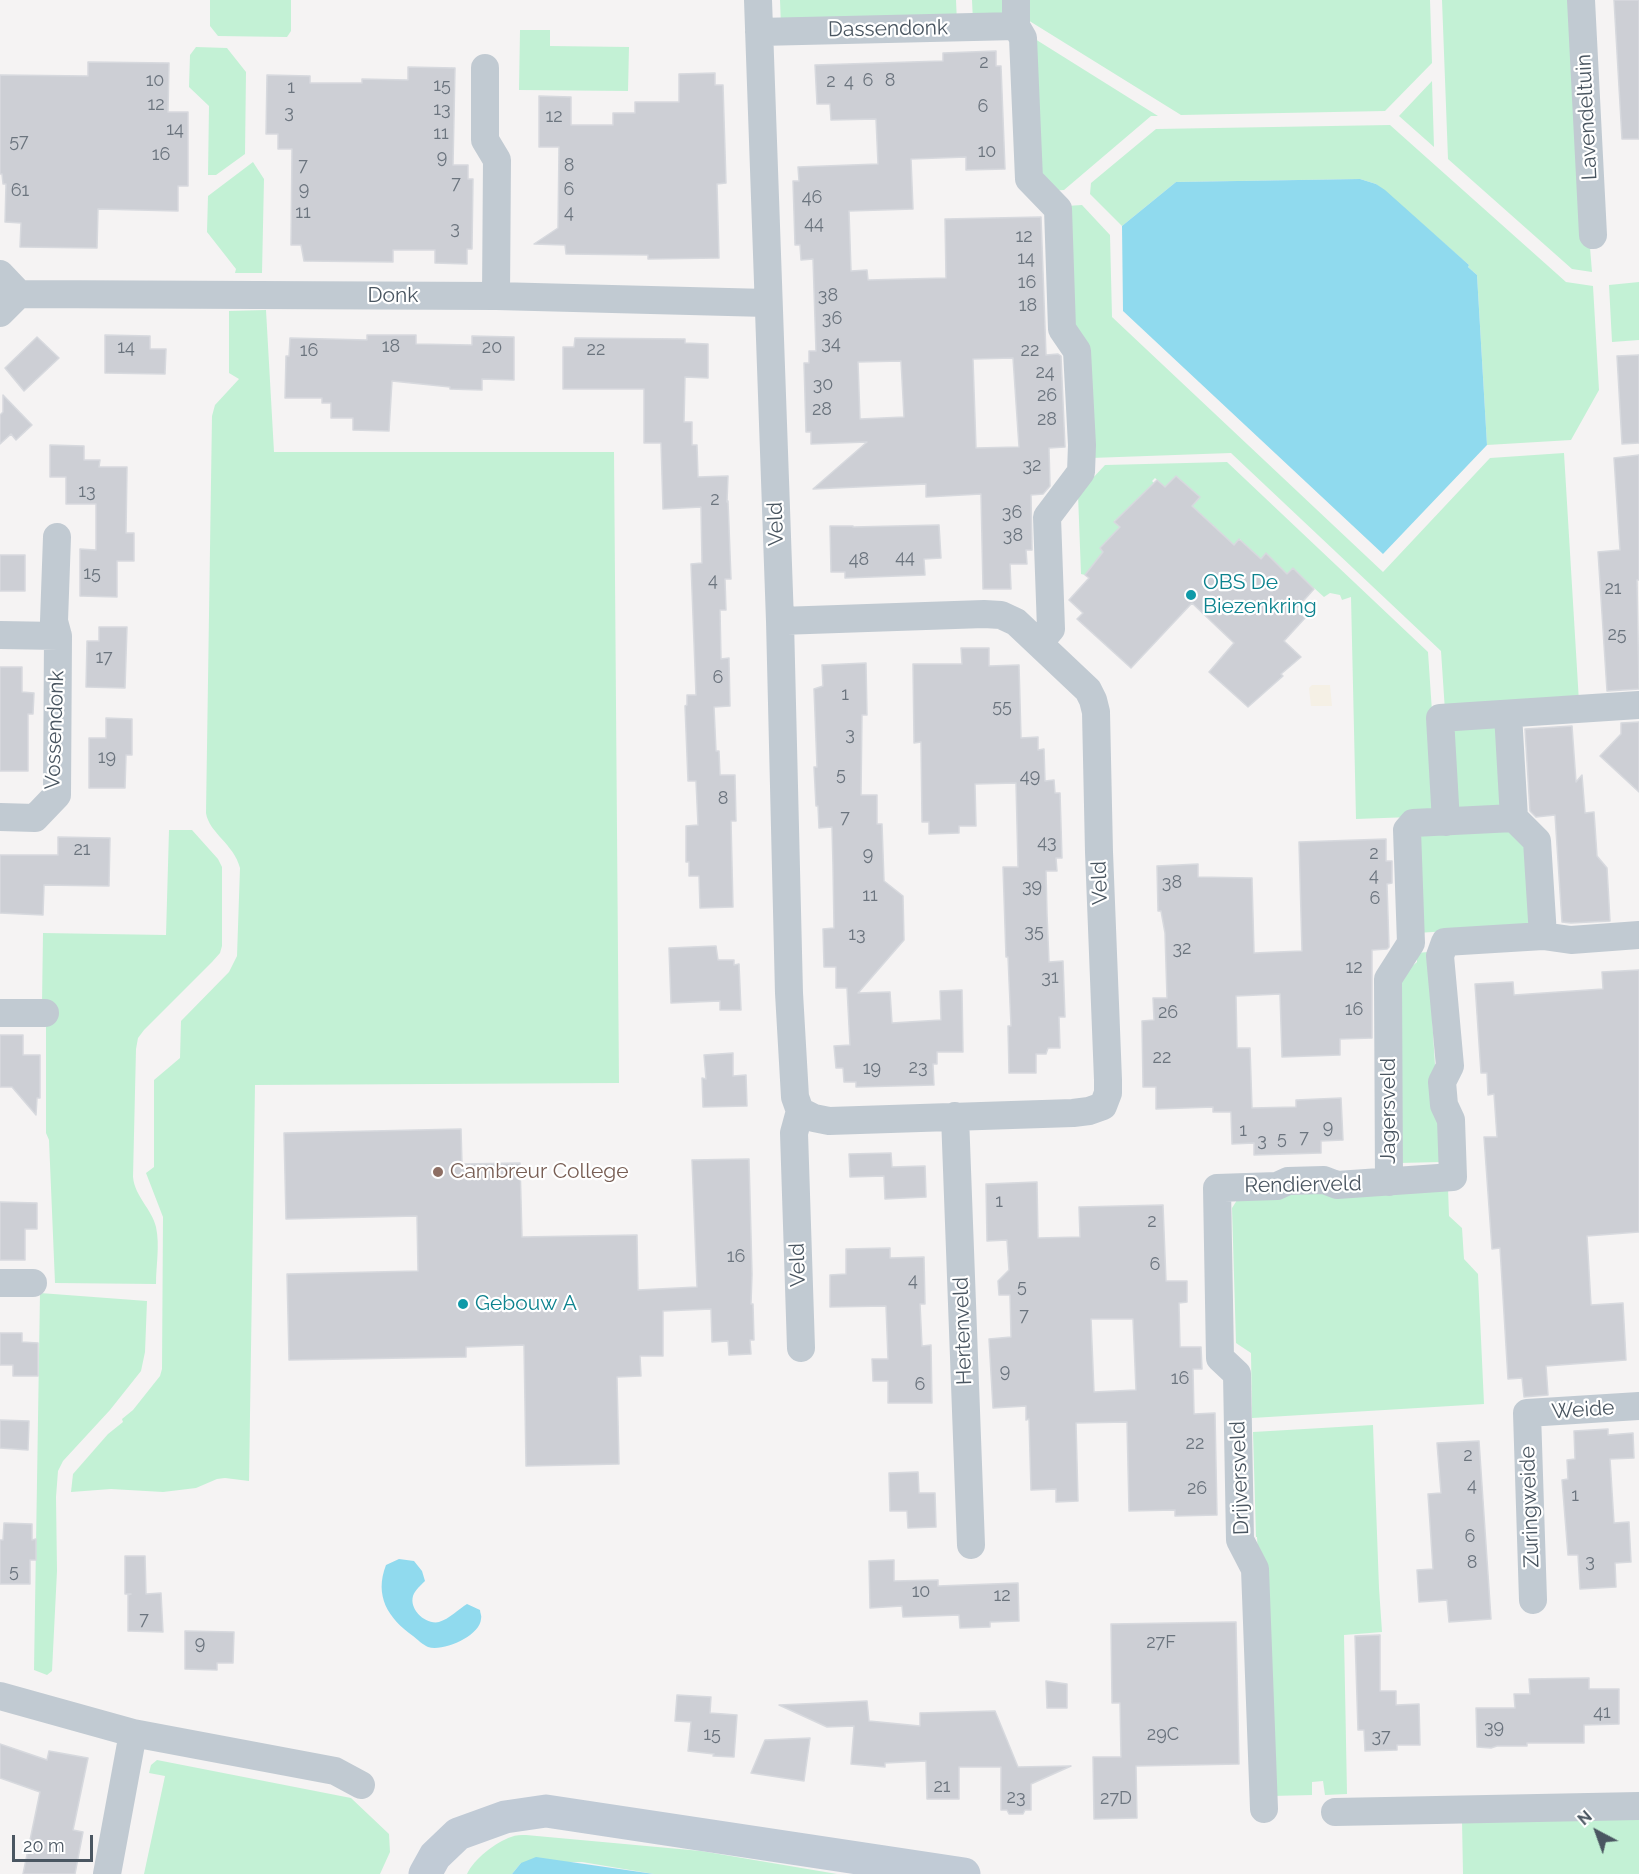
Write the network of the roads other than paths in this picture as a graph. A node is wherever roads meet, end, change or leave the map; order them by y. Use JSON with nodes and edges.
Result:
{"nodes":[{"id":1,"x":758,"y":0,"type":"edge"},
{"id":2,"x":1581,"y":0,"type":"edge"},
{"id":3,"x":1016,"y":13,"type":"edge"},
{"id":4,"x":759,"y":32,"type":"junction"},
{"id":5,"x":485,"y":68,"type":"dead end"},
{"id":6,"x":1593,"y":235,"type":"dead end"},
{"id":7,"x":6,"y":294,"type":"edge"},
{"id":8,"x":496,"y":296,"type":"junction"},
{"id":9,"x":767,"y":303,"type":"junction"},
{"id":10,"x":57,"y":537,"type":"dead end"},
{"id":11,"x":780,"y":621,"type":"junction"},
{"id":12,"x":0,"y":635,"type":"edge"},
{"id":13,"x":58,"y":636,"type":"junction"},
{"id":14,"x":1039,"y":643,"type":"junction"},
{"id":15,"x":1639,"y":705,"type":"edge"},
{"id":16,"x":1508,"y":714,"type":"junction"},
{"id":17,"x":0,"y":817,"type":"edge"},
{"id":18,"x":1514,"y":818,"type":"junction"},
{"id":19,"x":1446,"y":822,"type":"junction"},
{"id":20,"x":1639,"y":935,"type":"edge"},
{"id":21,"x":1543,"y":936,"type":"junction"},
{"id":22,"x":0,"y":1013,"type":"edge"},
{"id":23,"x":45,"y":1013,"type":"dead end"},
{"id":24,"x":800,"y":1112,"type":"junction"},
{"id":25,"x":955,"y":1116,"type":"junction"},
{"id":26,"x":1389,"y":1182,"type":"junction"},
{"id":27,"x":1216,"y":1188,"type":"joint"},
{"id":28,"x":0,"y":1283,"type":"edge"},
{"id":29,"x":33,"y":1283,"type":"dead end"},
{"id":30,"x":801,"y":1348,"type":"dead end"},
{"id":31,"x":1639,"y":1406,"type":"edge"},
{"id":32,"x":1527,"y":1413,"type":"joint"},
{"id":33,"x":970,"y":1545,"type":"dead end"},
{"id":34,"x":1533,"y":1600,"type":"dead end"},
{"id":35,"x":0,"y":1696,"type":"edge"},
{"id":36,"x":133,"y":1733,"type":"junction"},
{"id":37,"x":361,"y":1785,"type":"dead end"},
{"id":38,"x":1639,"y":1806,"type":"edge"},
{"id":39,"x":1264,"y":1809,"type":"dead end"},
{"id":40,"x":1335,"y":1812,"type":"dead end"},
{"id":41,"x":427,"y":1857,"type":"edge"},
{"id":42,"x":107,"y":1874,"type":"edge"},
{"id":43,"x":402,"y":1874,"type":"edge"},
{"id":44,"x":963,"y":1874,"type":"edge"}],
"edges":[{"from":1,"to":4,"type":"street"},
{"from":2,"to":6,"type":"street","name":"Lavendeltuin"},
{"from":3,"to":4,"type":"street","name":"Dassendonk"},
{"from":3,"to":14,"type":"street"},
{"from":4,"to":9,"type":"street"},
{"from":5,"to":8,"type":"street"},
{"from":7,"to":8,"type":"street","name":"Donk"},
{"from":8,"to":9,"type":"street","name":"Donk"},
{"from":9,"to":11,"type":"street","name":"Veld"},
{"from":10,"to":13,"type":"street","name":"Vossendonk"},
{"from":11,"to":14,"type":"street","name":"Veld"},
{"from":11,"to":24,"type":"street","name":"Veld"},
{"from":12,"to":13,"type":"street"},
{"from":13,"to":17,"type":"street","name":"Vossendonk"},
{"from":14,"to":25,"type":"street","name":"Veld"},
{"from":15,"to":16,"type":"street"},
{"from":16,"to":18,"type":"street"},
{"from":16,"to":19,"type":"street"},
{"from":18,"to":19,"type":"street","name":"Jagersveld"},
{"from":18,"to":21,"type":"street"},
{"from":19,"to":26,"type":"street","name":"Jagersveld"},
{"from":20,"to":21,"type":"street","name":"Jagersveld"},
{"from":21,"to":26,"type":"street","name":"Jagersveld"},
{"from":22,"to":23,"type":"street"},
{"from":24,"to":25,"type":"street","name":"Veld"},
{"from":24,"to":30,"type":"street","name":"Veld"},
{"from":25,"to":33,"type":"street","name":"Hertenveld"},
{"from":26,"to":27,"type":"street","name":"Rendierveld"},
{"from":27,"to":39,"type":"street","name":"Drijversveld"},
{"from":28,"to":29,"type":"street"},
{"from":31,"to":32,"type":"street","name":"Weide"},
{"from":32,"to":34,"type":"street","name":"Zuringweide"},
{"from":35,"to":36,"type":"street"},
{"from":36,"to":37,"type":"street"},
{"from":36,"to":42,"type":"street"},
{"from":38,"to":40,"type":"street"},
{"from":41,"to":43,"type":"main road"},
{"from":41,"to":44,"type":"main road"}]}
